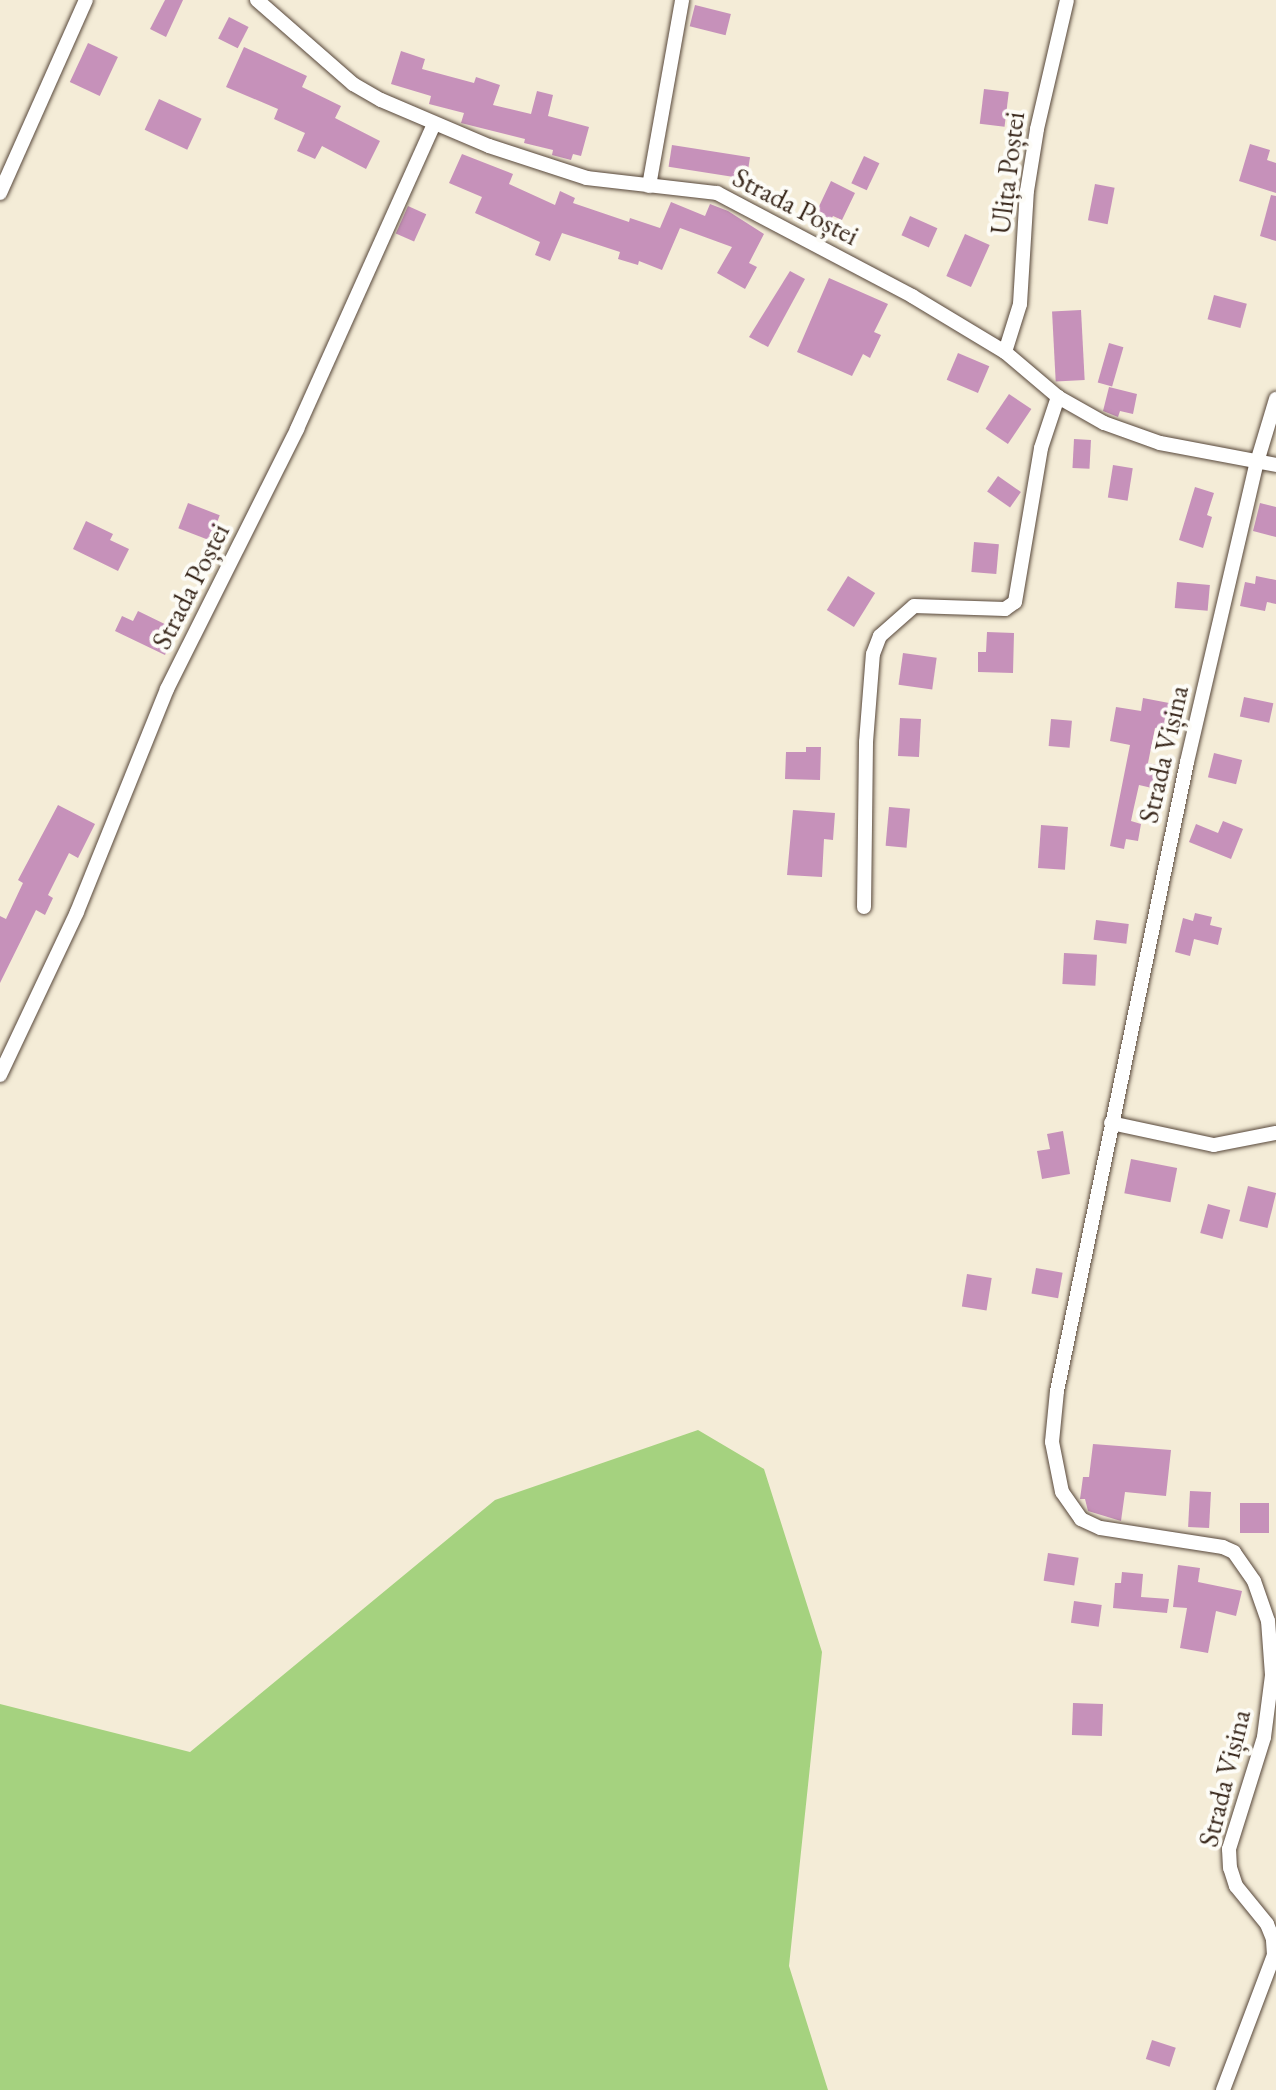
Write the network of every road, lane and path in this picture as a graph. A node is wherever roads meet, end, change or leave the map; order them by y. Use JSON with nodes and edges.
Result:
{"nodes":[{"id":1,"x":86,"y":0,"type":"edge"},
{"id":2,"x":257,"y":0,"type":"edge"},
{"id":3,"x":682,"y":0,"type":"edge"},
{"id":4,"x":1067,"y":0,"type":"edge"},
{"id":5,"x":434,"y":124,"type":"junction"},
{"id":6,"x":649,"y":186,"type":"junction"},
{"id":7,"x":0,"y":193,"type":"edge"},
{"id":8,"x":1005,"y":352,"type":"junction"},
{"id":9,"x":1058,"y":397,"type":"junction"},
{"id":10,"x":1276,"y":399,"type":"edge"},
{"id":11,"x":1257,"y":462,"type":"junction"},
{"id":12,"x":1276,"y":465,"type":"edge"},
{"id":13,"x":864,"y":907,"type":"dead end"},
{"id":14,"x":0,"y":1075,"type":"edge"},
{"id":15,"x":1111,"y":1123,"type":"junction"},
{"id":16,"x":1276,"y":1133,"type":"edge"},
{"id":17,"x":1223,"y":2090,"type":"edge"}],
"edges":[{"from":1,"to":7,"type":"street"},
{"from":2,"to":5,"type":"street","name":"Strada Poștei"},
{"from":3,"to":6,"type":"street"},
{"from":4,"to":8,"type":"street","name":"Ulița Poștei"},
{"from":5,"to":6,"type":"street","name":"Strada Poștei"},
{"from":5,"to":14,"type":"street","name":"Strada Poștei"},
{"from":6,"to":8,"type":"street","name":"Strada Poștei"},
{"from":8,"to":9,"type":"street","name":"Strada Poștei"},
{"from":9,"to":11,"type":"street","name":"Strada Poștei"},
{"from":9,"to":13,"type":"street"},
{"from":10,"to":11,"type":"street","name":"Strada Vișina"},
{"from":11,"to":12,"type":"street","name":"Strada Poștei"},
{"from":11,"to":15,"type":"street","name":"Strada Vișina"},
{"from":15,"to":16,"type":"street"},
{"from":15,"to":17,"type":"street","name":"Strada Vișina"}]}
